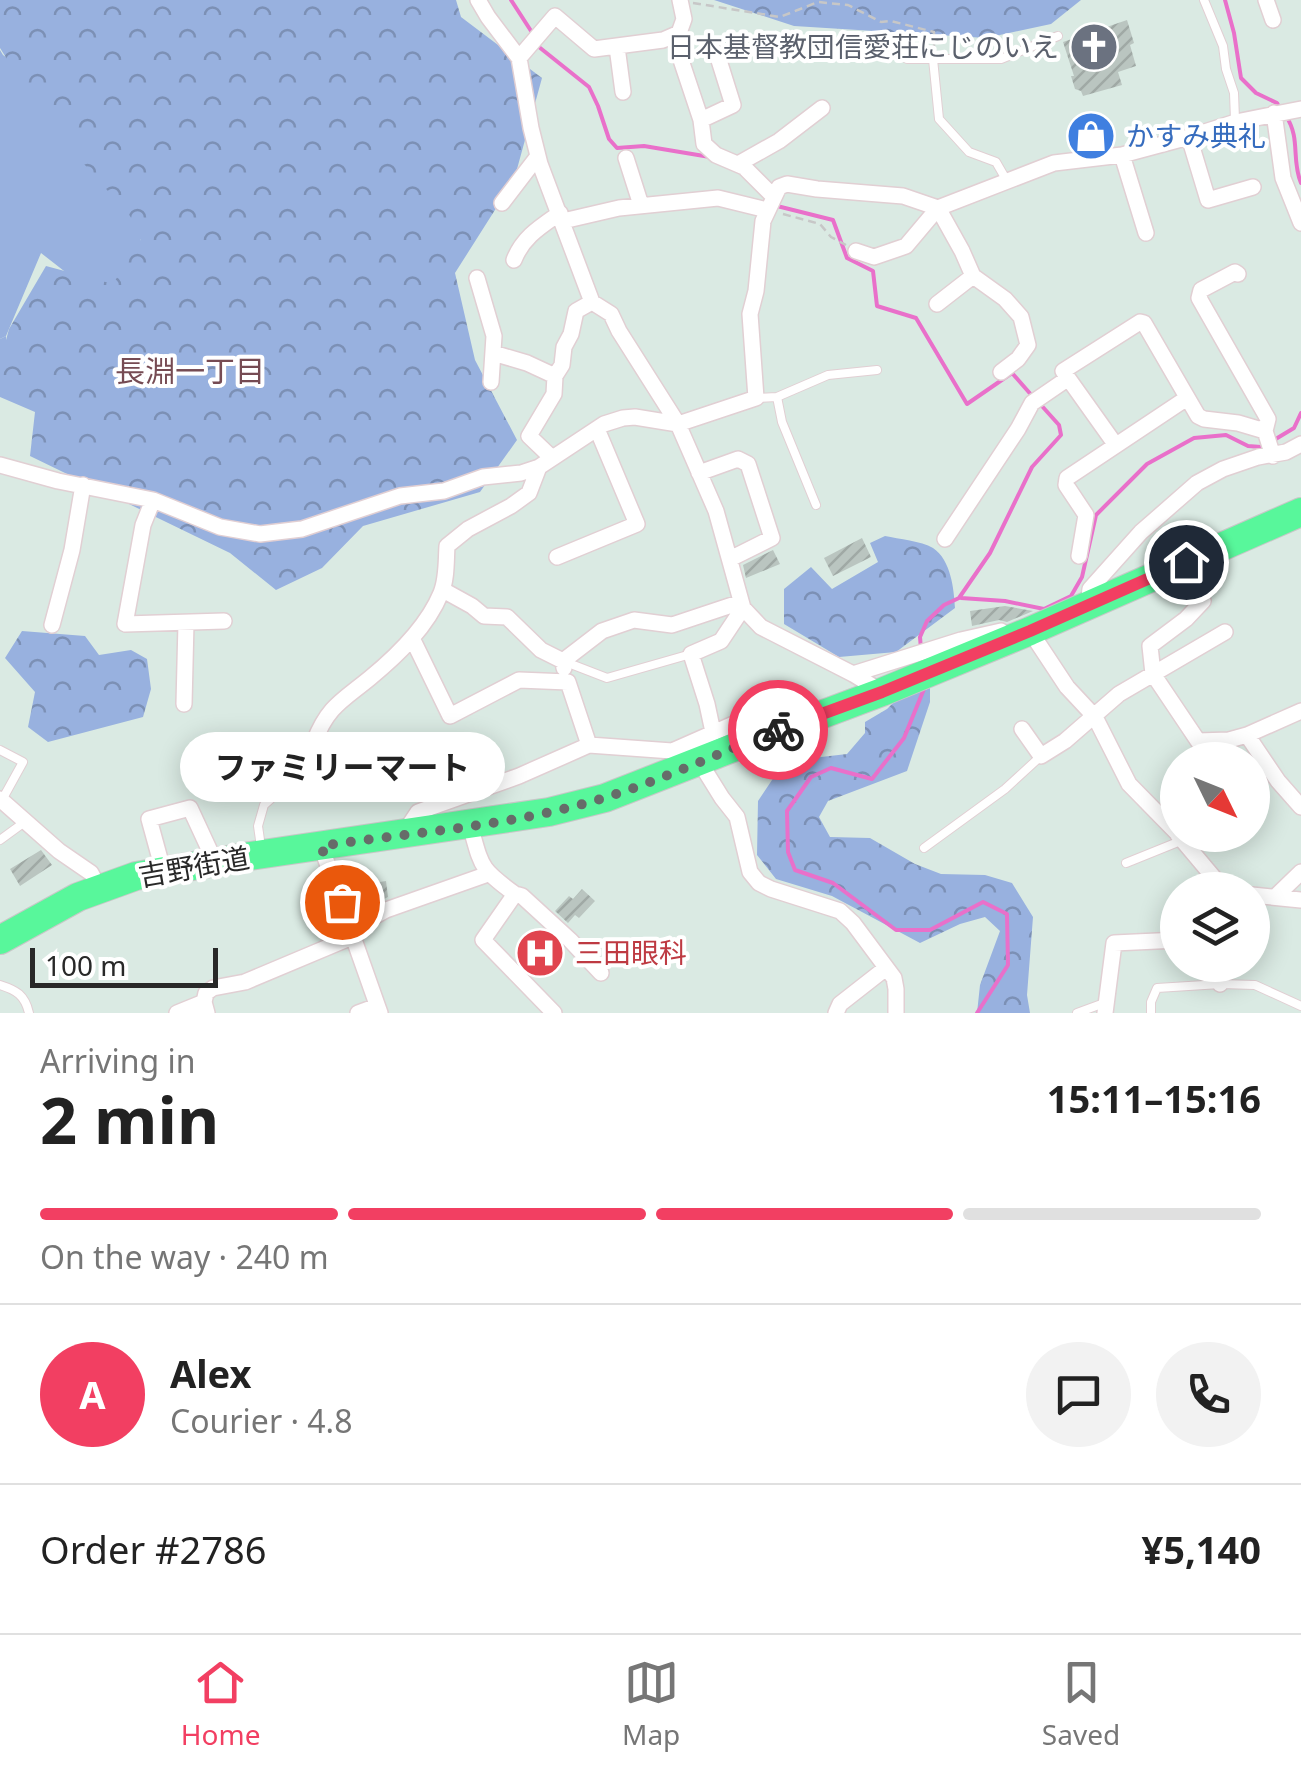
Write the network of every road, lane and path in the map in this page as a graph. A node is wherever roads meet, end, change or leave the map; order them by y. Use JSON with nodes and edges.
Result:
{"nodes":[{"id":1,"x":478,"y":0,"type":"edge"},
{"id":2,"x":681,"y":0,"type":"edge"},
{"id":3,"x":1204,"y":0,"type":"edge"},
{"id":4,"x":1266,"y":0,"type":"edge"},
{"id":5,"x":1273,"y":20,"type":"dead end"},
{"id":6,"x":679,"y":33,"type":"junction"},
{"id":7,"x":1058,"y":36,"type":"dead end"},
{"id":8,"x":616,"y":47,"type":"junction"},
{"id":9,"x":717,"y":54,"type":"dead end"},
{"id":10,"x":520,"y":58,"type":"junction"},
{"id":11,"x":907,"y":60,"type":"dead end"},
{"id":12,"x":933,"y":60,"type":"junction"},
{"id":13,"x":623,"y":92,"type":"dead end"},
{"id":14,"x":822,"y":108,"type":"dead end"},
{"id":15,"x":1296,"y":110,"type":"edge"},
{"id":16,"x":1274,"y":113,"type":"junction"},
{"id":17,"x":702,"y":120,"type":"junction"},
{"id":18,"x":1236,"y":122,"type":"junction"},
{"id":19,"x":1188,"y":137,"type":"junction"},
{"id":20,"x":1122,"y":155,"type":"junction"},
{"id":21,"x":538,"y":156,"type":"junction"},
{"id":22,"x":626,"y":158,"type":"dead end"},
{"id":23,"x":738,"y":164,"type":"junction"},
{"id":24,"x":1007,"y":181,"type":"junction"},
{"id":25,"x":1253,"y":187,"type":"dead end"},
{"id":26,"x":502,"y":204,"type":"dead end"},
{"id":27,"x":641,"y":205,"type":"junction"},
{"id":28,"x":769,"y":205,"type":"junction"},
{"id":29,"x":938,"y":208,"type":"junction"},
{"id":30,"x":561,"y":217,"type":"junction"},
{"id":31,"x":1301,"y":224,"type":"edge"},
{"id":32,"x":1146,"y":233,"type":"dead end"},
{"id":33,"x":856,"y":251,"type":"joint"},
{"id":34,"x":514,"y":260,"type":"dead end"},
{"id":35,"x":1238,"y":274,"type":"dead end"},
{"id":36,"x":973,"y":276,"type":"junction"},
{"id":37,"x":477,"y":278,"type":"dead end"},
{"id":38,"x":592,"y":302,"type":"junction"},
{"id":39,"x":938,"y":304,"type":"dead end"},
{"id":40,"x":493,"y":353,"type":"junction"},
{"id":41,"x":877,"y":370,"type":"dead end"},
{"id":42,"x":1001,"y":372,"type":"dead end"},
{"id":43,"x":555,"y":376,"type":"junction"},
{"id":44,"x":1067,"y":379,"type":"junction"},
{"id":45,"x":491,"y":382,"type":"dead end"},
{"id":46,"x":777,"y":397,"type":"junction"},
{"id":47,"x":756,"y":398,"type":"junction"},
{"id":48,"x":1187,"y":398,"type":"junction"},
{"id":49,"x":678,"y":424,"type":"junction"},
{"id":50,"x":597,"y":429,"type":"junction"},
{"id":51,"x":1269,"y":443,"type":"junction"},
{"id":52,"x":1115,"y":444,"type":"junction"},
{"id":53,"x":1301,"y":444,"type":"edge"},
{"id":54,"x":545,"y":463,"type":"junction"},
{"id":55,"x":0,"y":465,"type":"edge"},
{"id":56,"x":700,"y":473,"type":"junction"},
{"id":57,"x":83,"y":485,"type":"junction"},
{"id":58,"x":154,"y":500,"type":"junction"},
{"id":59,"x":816,"y":505,"type":"dead end"},
{"id":60,"x":1301,"y":512,"type":"edge"},
{"id":61,"x":945,"y":539,"type":"dead end"},
{"id":62,"x":1079,"y":556,"type":"dead end"},
{"id":63,"x":557,"y":557,"type":"dead end"},
{"id":64,"x":730,"y":559,"type":"junction"},
{"id":65,"x":1180,"y":564,"type":"junction"},
{"id":66,"x":443,"y":590,"type":"junction"},
{"id":67,"x":742,"y":605,"type":"junction"},
{"id":68,"x":1088,"y":605,"type":"junction"},
{"id":69,"x":224,"y":621,"type":"dead end"},
{"id":70,"x":186,"y":623,"type":"junction"},
{"id":71,"x":52,"y":624,"type":"dead end"},
{"id":72,"x":1028,"y":632,"type":"junction"},
{"id":73,"x":1225,"y":632,"type":"dead end"},
{"id":74,"x":412,"y":638,"type":"junction"},
{"id":75,"x":691,"y":654,"type":"junction"},
{"id":76,"x":563,"y":661,"type":"junction"},
{"id":77,"x":924,"y":663,"type":"junction"},
{"id":78,"x":853,"y":674,"type":"junction"},
{"id":79,"x":1152,"y":674,"type":"junction"},
{"id":80,"x":568,"y":682,"type":"junction"},
{"id":81,"x":882,"y":692,"type":"junction"},
{"id":82,"x":184,"y":704,"type":"dead end"},
{"id":83,"x":1301,"y":710,"type":"edge"},
{"id":84,"x":1094,"y":717,"type":"junction"},
{"id":85,"x":783,"y":728,"type":"junction"},
{"id":86,"x":1022,"y":729,"type":"dead end"},
{"id":87,"x":712,"y":732,"type":"junction"},
{"id":88,"x":1247,"y":735,"type":"junction"},
{"id":89,"x":314,"y":742,"type":"joint"},
{"id":90,"x":589,"y":745,"type":"junction"},
{"id":91,"x":0,"y":750,"type":"edge"},
{"id":92,"x":1041,"y":756,"type":"junction"},
{"id":93,"x":698,"y":761,"type":"junction"},
{"id":94,"x":1,"y":799,"type":"edge"},
{"id":95,"x":1301,"y":807,"type":"edge"},
{"id":96,"x":1160,"y":817,"type":"edge"},
{"id":97,"x":26,"y":821,"type":"junction"},
{"id":98,"x":470,"y":825,"type":"junction"},
{"id":99,"x":403,"y":834,"type":"junction"},
{"id":100,"x":0,"y":840,"type":"edge"},
{"id":101,"x":1160,"y":845,"type":"edge"},
{"id":102,"x":321,"y":846,"type":"junction"},
{"id":103,"x":924,"y":848,"type":"dead end"},
{"id":104,"x":1192,"y":852,"type":"edge"},
{"id":105,"x":262,"y":854,"type":"junction"},
{"id":106,"x":215,"y":862,"type":"junction"},
{"id":107,"x":1126,"y":862,"type":"dead end"},
{"id":108,"x":163,"y":870,"type":"junction"},
{"id":109,"x":1209,"y":872,"type":"edge"},
{"id":110,"x":1301,"y":872,"type":"edge"},
{"id":111,"x":488,"y":874,"type":"junction"},
{"id":112,"x":99,"y":888,"type":"junction"},
{"id":113,"x":516,"y":894,"type":"junction"},
{"id":114,"x":1270,"y":897,"type":"edge"},
{"id":115,"x":1275,"y":897,"type":"junction"},
{"id":116,"x":1301,"y":900,"type":"edge"},
{"id":117,"x":352,"y":933,"type":"junction"},
{"id":118,"x":0,"y":940,"type":"edge"},
{"id":119,"x":1160,"y":941,"type":"edge"},
{"id":120,"x":886,"y":968,"type":"junction"},
{"id":121,"x":601,"y":974,"type":"dead end"},
{"id":122,"x":0,"y":984,"type":"edge"},
{"id":123,"x":1220,"y":984,"type":"joint"},
{"id":124,"x":1301,"y":1006,"type":"edge"},
{"id":125,"x":205,"y":1008,"type":"edge"},
{"id":126,"x":1106,"y":1008,"type":"edge"},
{"id":127,"x":378,"y":1010,"type":"edge"},
{"id":128,"x":29,"y":1013,"type":"edge"},
{"id":129,"x":177,"y":1013,"type":"edge"},
{"id":130,"x":358,"y":1013,"type":"edge"},
{"id":131,"x":554,"y":1013,"type":"edge"},
{"id":132,"x":836,"y":1013,"type":"edge"},
{"id":133,"x":896,"y":1013,"type":"edge"},
{"id":134,"x":1077,"y":1013,"type":"edge"},
{"id":135,"x":1151,"y":1013,"type":"edge"}],
"edges":[{"from":1,"to":10,"type":"street"},
{"from":2,"to":6,"type":"street"},
{"from":2,"to":12,"type":"path"},
{"from":3,"to":18,"type":"lane"},
{"from":4,"to":5,"type":"street"},
{"from":6,"to":8,"type":"street"},
{"from":6,"to":17,"type":"street"},
{"from":7,"to":12,"type":"lane"},
{"from":8,"to":10,"type":"street"},
{"from":8,"to":13,"type":"street"},
{"from":9,"to":17,"type":"street"},
{"from":10,"to":21,"type":"street"},
{"from":11,"to":12,"type":"lane"},
{"from":12,"to":24,"type":"lane"},
{"from":14,"to":23,"type":"street"},
{"from":15,"to":16,"type":"street"},
{"from":16,"to":18,"type":"street"},
{"from":16,"to":31,"type":"street"},
{"from":17,"to":23,"type":"street"},
{"from":18,"to":19,"type":"street"},
{"from":19,"to":20,"type":"street"},
{"from":19,"to":25,"type":"street"},
{"from":20,"to":24,"type":"street"},
{"from":20,"to":32,"type":"street"},
{"from":21,"to":26,"type":"street"},
{"from":21,"to":30,"type":"street"},
{"from":22,"to":27,"type":"street"},
{"from":23,"to":28,"type":"street"},
{"from":24,"to":29,"type":"street"},
{"from":27,"to":28,"type":"street"},
{"from":27,"to":30,"type":"street"},
{"from":28,"to":29,"type":"street"},
{"from":28,"to":33,"type":"path"},
{"from":28,"to":47,"type":"street"},
{"from":29,"to":33,"type":"street"},
{"from":29,"to":36,"type":"street"},
{"from":30,"to":34,"type":"street"},
{"from":30,"to":38,"type":"street"},
{"from":35,"to":51,"type":"street"},
{"from":36,"to":39,"type":"street"},
{"from":36,"to":42,"type":"street"},
{"from":37,"to":40,"type":"street"},
{"from":38,"to":43,"type":"street"},
{"from":38,"to":49,"type":"street"},
{"from":40,"to":43,"type":"street"},
{"from":40,"to":45,"type":"street"},
{"from":41,"to":46,"type":"lane"},
{"from":43,"to":54,"type":"street"},
{"from":44,"to":48,"type":"street"},
{"from":44,"to":52,"type":"street"},
{"from":44,"to":61,"type":"street"},
{"from":46,"to":47,"type":"lane"},
{"from":46,"to":59,"type":"lane"},
{"from":47,"to":49,"type":"street"},
{"from":48,"to":51,"type":"street"},
{"from":48,"to":52,"type":"street"},
{"from":49,"to":50,"type":"street"},
{"from":49,"to":56,"type":"street"},
{"from":50,"to":54,"type":"street"},
{"from":50,"to":63,"type":"street"},
{"from":51,"to":53,"type":"street"},
{"from":51,"to":68,"type":"street"},
{"from":52,"to":62,"type":"street"},
{"from":54,"to":58,"type":"street"},
{"from":54,"to":66,"type":"street"},
{"from":55,"to":57,"type":"street"},
{"from":56,"to":64,"type":"street"},
{"from":56,"to":64,"type":"street"},
{"from":57,"to":58,"type":"street"},
{"from":57,"to":71,"type":"street"},
{"from":58,"to":70,"type":"street"},
{"from":60,"to":65,"type":"highway","name":"吉野街道"},
{"from":64,"to":67,"type":"street"},
{"from":65,"to":68,"type":"highway","name":"吉野街道"},
{"from":65,"to":79,"type":"street"},
{"from":66,"to":74,"type":"street"},
{"from":66,"to":76,"type":"street"},
{"from":67,"to":75,"type":"street"},
{"from":67,"to":76,"type":"street"},
{"from":67,"to":78,"type":"street"},
{"from":68,"to":72,"type":"highway","name":"吉野街道"},
{"from":69,"to":70,"type":"street"},
{"from":70,"to":82,"type":"street"},
{"from":72,"to":77,"type":"highway","name":"吉野街道"},
{"from":72,"to":84,"type":"street"},
{"from":73,"to":79,"type":"street"},
{"from":74,"to":80,"type":"street"},
{"from":74,"to":89,"type":"street"},
{"from":75,"to":76,"type":"lane"},
{"from":75,"to":87,"type":"street"},
{"from":76,"to":80,"type":"street"},
{"from":77,"to":78,"type":"street"},
{"from":77,"to":81,"type":"highway","name":"吉野街道"},
{"from":78,"to":81,"type":"street"},
{"from":79,"to":84,"type":"street"},
{"from":79,"to":88,"type":"street"},
{"from":80,"to":90,"type":"street"},
{"from":81,"to":85,"type":"highway","name":"吉野街道"},
{"from":83,"to":88,"type":"street"},
{"from":84,"to":92,"type":"street"},
{"from":84,"to":96,"type":"street"},
{"from":85,"to":87,"type":"street"},
{"from":85,"to":93,"type":"highway","name":"吉野街道"},
{"from":86,"to":92,"type":"street"},
{"from":87,"to":90,"type":"street"},
{"from":88,"to":95,"type":"street"},
{"from":89,"to":105,"type":"lane"},
{"from":90,"to":99,"type":"street"},
{"from":91,"to":94,"type":"lane"},
{"from":92,"to":103,"type":"lane"},
{"from":93,"to":98,"type":"highway","name":"吉野街道"},
{"from":93,"to":120,"type":"street"},
{"from":94,"to":97,"type":"street"},
{"from":97,"to":100,"type":"lane"},
{"from":97,"to":112,"type":"street"},
{"from":98,"to":99,"type":"highway","name":"吉野街道"},
{"from":98,"to":111,"type":"street"},
{"from":99,"to":102,"type":"highway","name":"吉野街道"},
{"from":101,"to":107,"type":"lane"},
{"from":102,"to":105,"type":"highway","name":"吉野街道"},
{"from":102,"to":117,"type":"street"},
{"from":104,"to":109,"type":"street"},
{"from":105,"to":106,"type":"highway","name":"吉野街道"},
{"from":106,"to":108,"type":"highway","name":"吉野街道"},
{"from":106,"to":108,"type":"street"},
{"from":108,"to":112,"type":"highway","name":"吉野街道"},
{"from":110,"to":115,"type":"street"},
{"from":111,"to":113,"type":"street"},
{"from":111,"to":117,"type":"street"},
{"from":112,"to":118,"type":"highway","name":"吉野街道"},
{"from":113,"to":121,"type":"street"},
{"from":113,"to":131,"type":"street"},
{"from":114,"to":115,"type":"street"},
{"from":115,"to":116,"type":"street"},
{"from":117,"to":125,"type":"street"},
{"from":117,"to":127,"type":"street"},
{"from":119,"to":126,"type":"street"},
{"from":120,"to":132,"type":"street"},
{"from":120,"to":133,"type":"street"},
{"from":122,"to":128,"type":"lane"},
{"from":123,"to":124,"type":"lane"},
{"from":123,"to":135,"type":"lane"},
{"from":125,"to":129,"type":"street"},
{"from":126,"to":134,"type":"lane"},
{"from":127,"to":130,"type":"street"}]}
